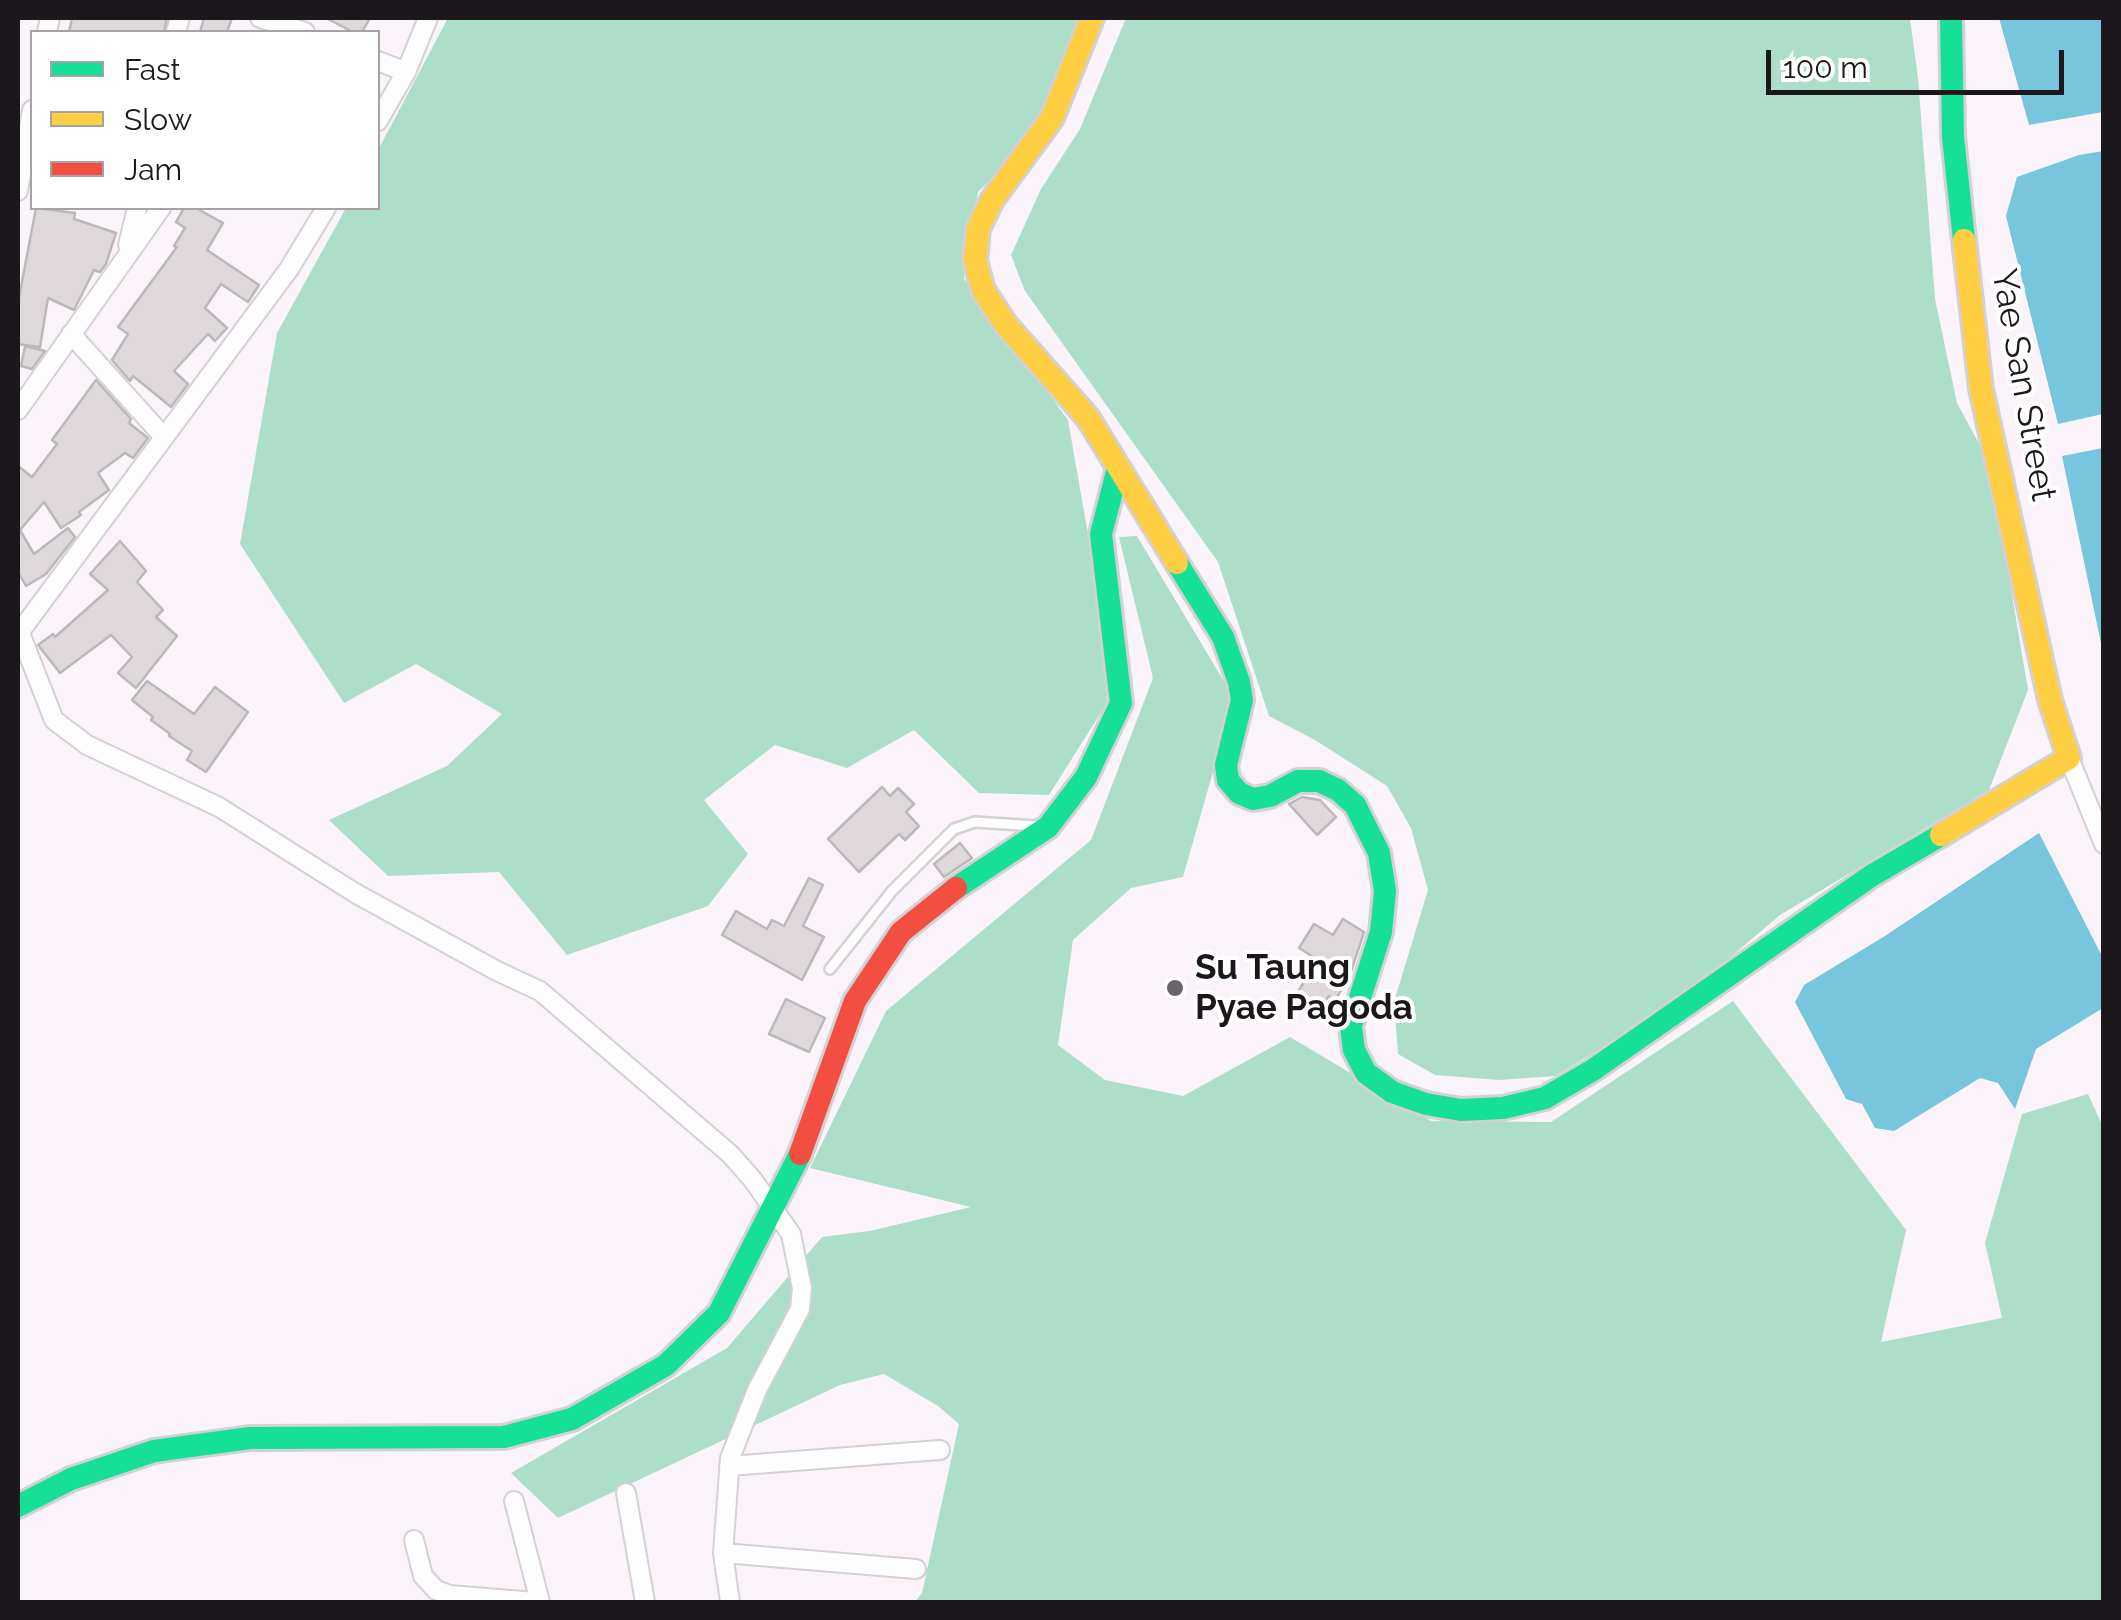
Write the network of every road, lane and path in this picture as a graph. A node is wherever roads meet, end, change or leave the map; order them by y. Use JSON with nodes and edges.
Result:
{"nodes":[{"id":1,"x":260,"y":18,"type":"edge"},
{"id":2,"x":428,"y":18,"type":"edge"},
{"id":3,"x":1092,"y":18,"type":"edge"},
{"id":4,"x":1950,"y":18,"type":"edge"},
{"id":5,"x":295,"y":27,"type":"edge"},
{"id":6,"x":380,"y":62,"type":"edge"},
{"id":7,"x":406,"y":72,"type":"junction"},
{"id":8,"x":380,"y":117,"type":"edge"},
{"id":9,"x":30,"y":122,"type":"edge"},
{"id":10,"x":18,"y":191,"type":"edge"},
{"id":11,"x":137,"y":210,"type":"edge"},
{"id":12,"x":160,"y":210,"type":"edge"},
{"id":13,"x":325,"y":210,"type":"edge"},
{"id":14,"x":126,"y":256,"type":"junction"},
{"id":15,"x":71,"y":334,"type":"junction"},
{"id":16,"x":18,"y":410,"type":"edge"},
{"id":17,"x":163,"y":436,"type":"junction"},
{"id":18,"x":1118,"y":468,"type":"junction"},
{"id":19,"x":18,"y":630,"type":"edge"},
{"id":20,"x":2069,"y":758,"type":"junction"},
{"id":21,"x":1048,"y":827,"type":"junction"},
{"id":22,"x":2104,"y":844,"type":"edge"},
{"id":23,"x":830,"y":969,"type":"dead end"},
{"id":24,"x":772,"y":1210,"type":"junction"},
{"id":25,"x":940,"y":1450,"type":"dead end"},
{"id":26,"x":729,"y":1466,"type":"junction"},
{"id":27,"x":626,"y":1493,"type":"dead end"},
{"id":28,"x":514,"y":1501,"type":"dead end"},
{"id":29,"x":18,"y":1506,"type":"edge"},
{"id":30,"x":414,"y":1540,"type":"dead end"},
{"id":31,"x":723,"y":1553,"type":"junction"},
{"id":32,"x":916,"y":1569,"type":"dead end"},
{"id":33,"x":538,"y":1602,"type":"edge"},
{"id":34,"x":645,"y":1602,"type":"edge"},
{"id":35,"x":730,"y":1602,"type":"edge"}],
"edges":[{"from":1,"to":5,"type":"street"},
{"from":2,"to":7,"type":"street"},
{"from":3,"to":18,"type":"main road"},
{"from":4,"to":20,"type":"main road","name":"Yae San Street"},
{"from":6,"to":7,"type":"street"},
{"from":7,"to":8,"type":"street"},
{"from":9,"to":10,"type":"street"},
{"from":11,"to":14,"type":"street"},
{"from":12,"to":14,"type":"street"},
{"from":13,"to":17,"type":"street"},
{"from":14,"to":15,"type":"street"},
{"from":15,"to":16,"type":"street"},
{"from":15,"to":17,"type":"street"},
{"from":17,"to":19,"type":"street"},
{"from":18,"to":20,"type":"main road"},
{"from":18,"to":21,"type":"main road"},
{"from":19,"to":24,"type":"street"},
{"from":20,"to":22,"type":"street"},
{"from":21,"to":23,"type":"lane"},
{"from":21,"to":24,"type":"main road"},
{"from":24,"to":26,"type":"street"},
{"from":24,"to":29,"type":"main road"},
{"from":25,"to":26,"type":"street"},
{"from":26,"to":31,"type":"street"},
{"from":27,"to":34,"type":"street"},
{"from":28,"to":33,"type":"street"},
{"from":30,"to":33,"type":"street"},
{"from":31,"to":32,"type":"street"},
{"from":31,"to":35,"type":"street"}]}
